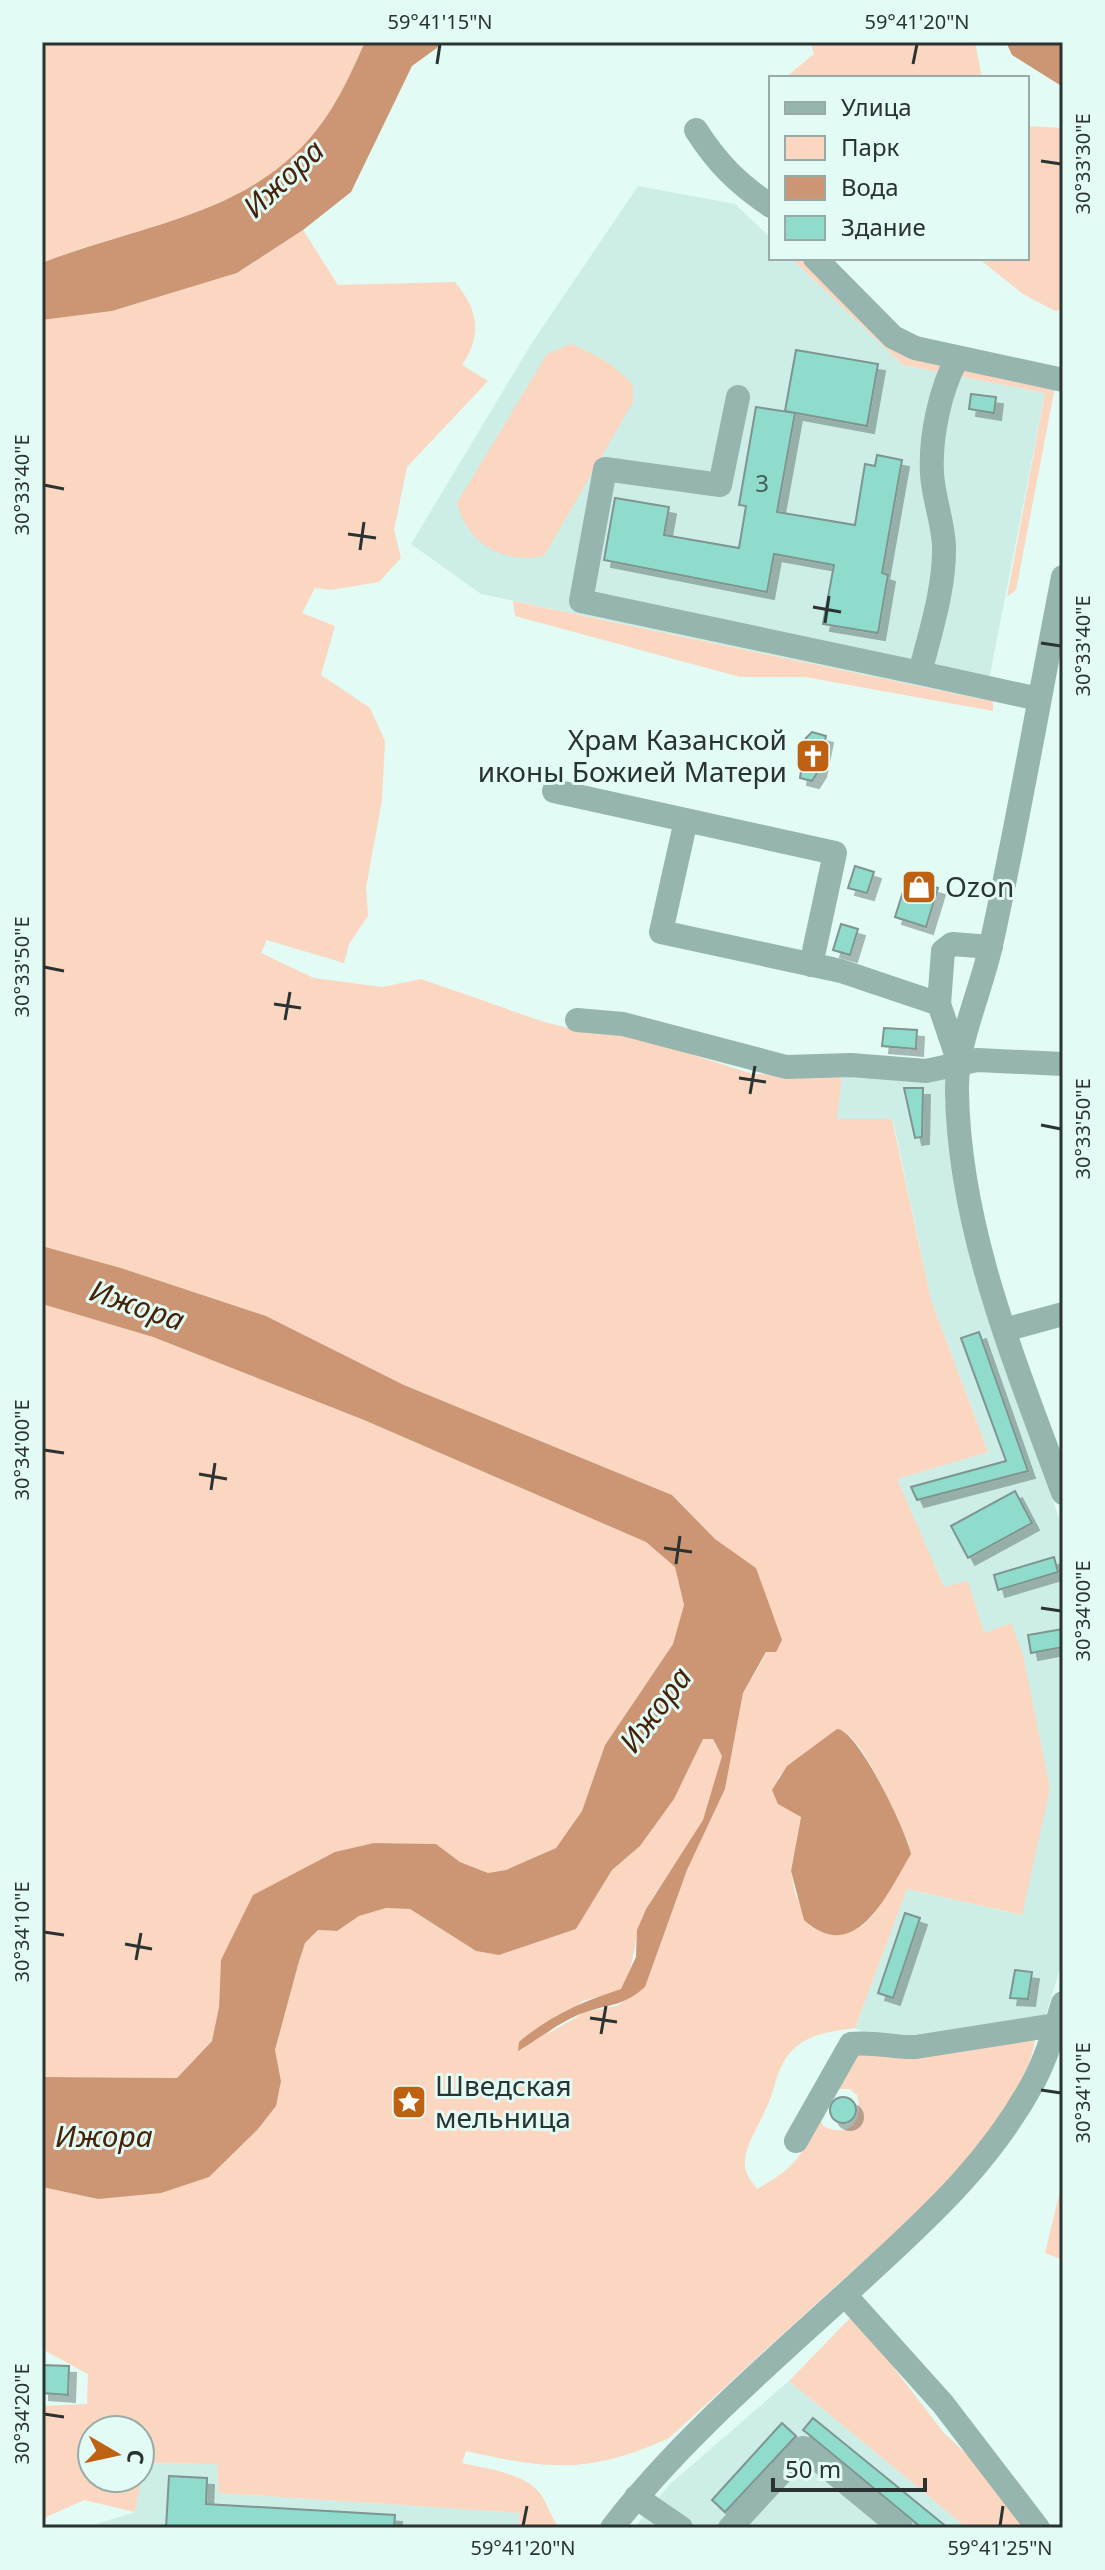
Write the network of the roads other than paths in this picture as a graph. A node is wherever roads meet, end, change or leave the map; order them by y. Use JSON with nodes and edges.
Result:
{"nodes":[{"id":1,"x":696,"y":130,"type":"dead end"},
{"id":2,"x":769,"y":205,"type":"edge"},
{"id":3,"x":817,"y":260,"type":"edge"},
{"id":4,"x":957,"y":359,"type":"junction"},
{"id":5,"x":1063,"y":380,"type":"edge"},
{"id":6,"x":738,"y":397,"type":"dead end"},
{"id":7,"x":1063,"y":577,"type":"edge"},
{"id":8,"x":920,"y":673,"type":"junction"},
{"id":9,"x":1039,"y":699,"type":"junction"},
{"id":10,"x":554,"y":791,"type":"dead end"},
{"id":11,"x":686,"y":820,"type":"junction"},
{"id":12,"x":991,"y":947,"type":"junction"},
{"id":13,"x":811,"y":965,"type":"junction"},
{"id":14,"x":939,"y":1004,"type":"junction"},
{"id":15,"x":577,"y":1020,"type":"dead end"},
{"id":16,"x":959,"y":1063,"type":"junction"},
{"id":17,"x":1063,"y":1064,"type":"edge"},
{"id":18,"x":1063,"y":1314,"type":"edge"},
{"id":19,"x":1004,"y":1330,"type":"junction"},
{"id":20,"x":1063,"y":1493,"type":"edge"},
{"id":21,"x":1059,"y":2014,"type":"edge"},
{"id":22,"x":796,"y":2141,"type":"dead end"},
{"id":23,"x":845,"y":2295,"type":"junction"},
{"id":24,"x":636,"y":2497,"type":"junction"},
{"id":25,"x":612,"y":2528,"type":"edge"},
{"id":26,"x":681,"y":2528,"type":"edge"},
{"id":27,"x":730,"y":2528,"type":"edge"},
{"id":28,"x":901,"y":2528,"type":"edge"},
{"id":29,"x":1038,"y":2528,"type":"edge"}],
"edges":[{"from":1,"to":2,"type":"street"},
{"from":3,"to":4,"type":"street"},
{"from":4,"to":5,"type":"street"},
{"from":4,"to":8,"type":"street"},
{"from":6,"to":8,"type":"street"},
{"from":7,"to":9,"type":"street"},
{"from":8,"to":9,"type":"street"},
{"from":9,"to":12,"type":"street"},
{"from":10,"to":11,"type":"street"},
{"from":11,"to":13,"type":"street"},
{"from":11,"to":13,"type":"street"},
{"from":12,"to":14,"type":"street"},
{"from":12,"to":16,"type":"street"},
{"from":13,"to":14,"type":"street"},
{"from":14,"to":16,"type":"street"},
{"from":15,"to":16,"type":"street"},
{"from":16,"to":17,"type":"street"},
{"from":16,"to":19,"type":"street"},
{"from":18,"to":19,"type":"street"},
{"from":19,"to":20,"type":"street"},
{"from":21,"to":22,"type":"street"},
{"from":21,"to":23,"type":"street"},
{"from":23,"to":24,"type":"street"},
{"from":23,"to":29,"type":"street"},
{"from":24,"to":25,"type":"street"},
{"from":24,"to":26,"type":"street"},
{"from":27,"to":28,"type":"street"}]}
